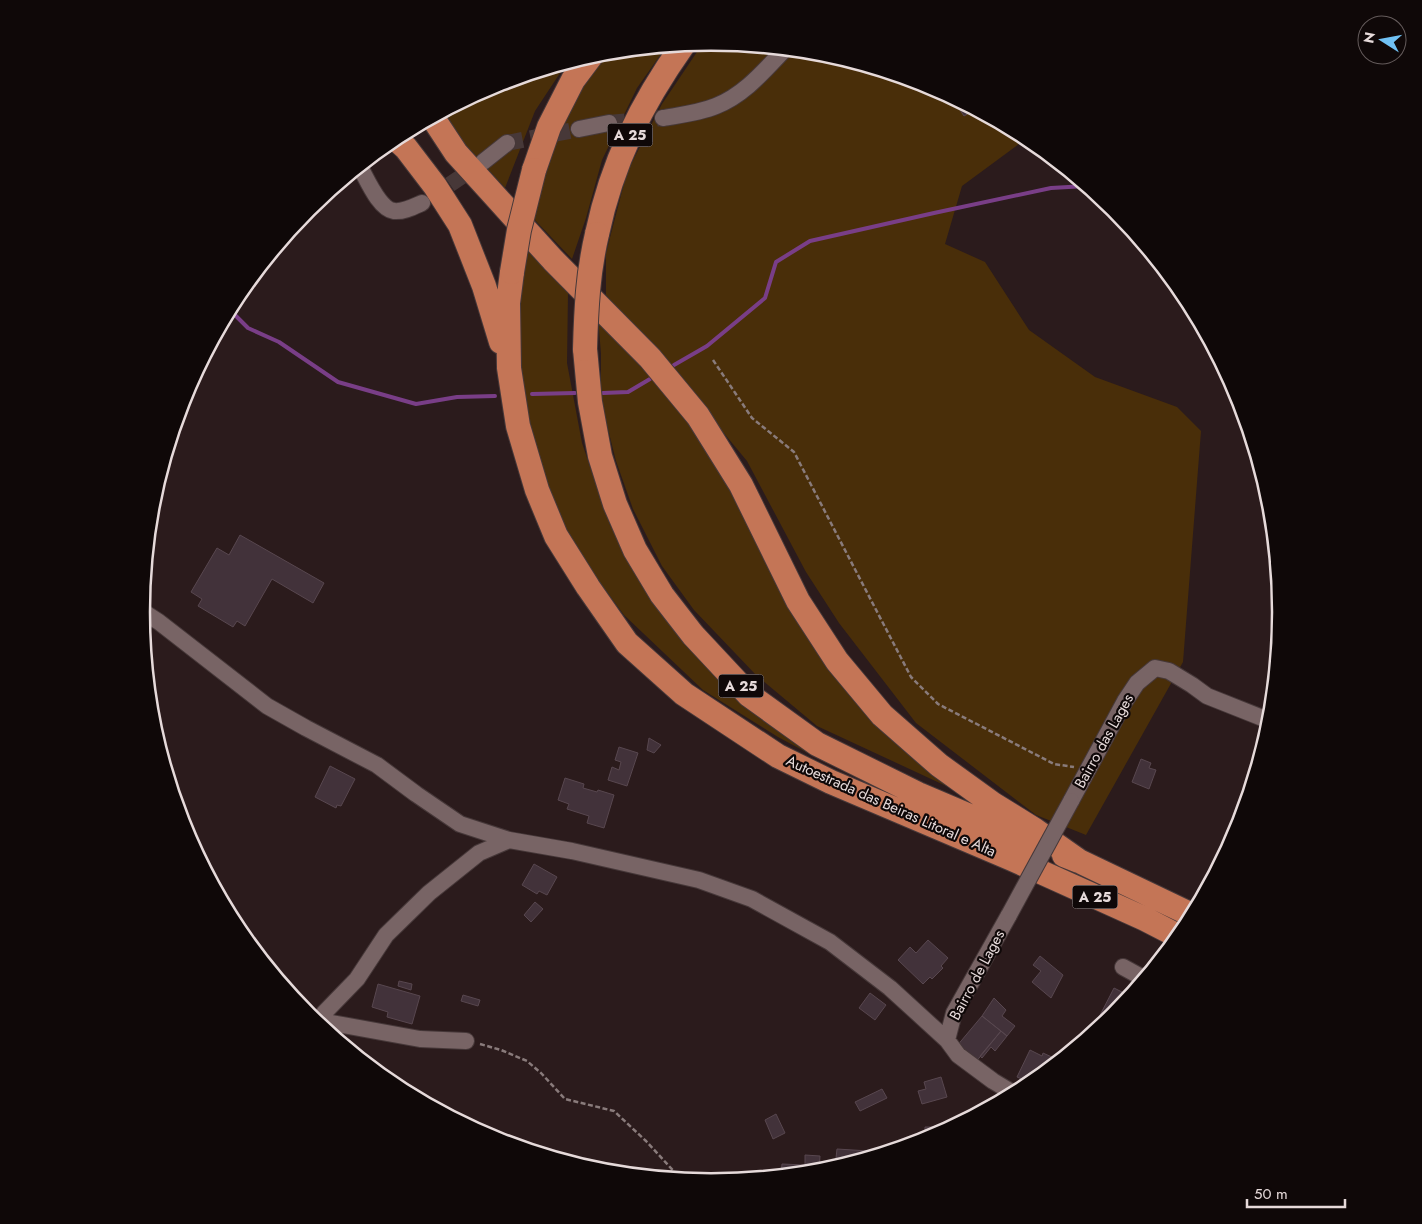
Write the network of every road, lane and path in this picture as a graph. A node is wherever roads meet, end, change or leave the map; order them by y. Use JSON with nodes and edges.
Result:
{"nodes":[{"id":1,"x":679,"y":52,"type":"edge"},
{"id":2,"x":779,"y":55,"type":"edge"},
{"id":3,"x":584,"y":66,"type":"edge"},
{"id":4,"x":663,"y":118,"type":"tunnel mouth"},
{"id":5,"x":436,"y":123,"type":"edge"},
{"id":6,"x":609,"y":123,"type":"tunnel mouth"},
{"id":7,"x":579,"y":129,"type":"tunnel mouth"},
{"id":8,"x":507,"y":143,"type":"tunnel mouth"},
{"id":9,"x":402,"y":144,"type":"edge"},
{"id":10,"x":483,"y":162,"type":"tunnel mouth"},
{"id":11,"x":363,"y":172,"type":"edge"},
{"id":12,"x":422,"y":204,"type":"tunnel mouth"},
{"id":13,"x":713,"y":360,"type":"dead end"},
{"id":14,"x":509,"y":368,"type":"junction"},
{"id":15,"x":150,"y":616,"type":"edge"},
{"id":16,"x":1262,"y":718,"type":"edge"},
{"id":17,"x":1088,"y":769,"type":"junction"},
{"id":18,"x":509,"y":840,"type":"junction"},
{"id":19,"x":1079,"y":861,"type":"junction"},
{"id":20,"x":1185,"y":912,"type":"edge"},
{"id":21,"x":1009,"y":915,"type":"joint"},
{"id":22,"x":1171,"y":932,"type":"edge"},
{"id":23,"x":1123,"y":968,"type":"dead end"},
{"id":24,"x":1138,"y":975,"type":"edge"},
{"id":25,"x":325,"y":1020,"type":"edge"},
{"id":26,"x":329,"y":1022,"type":"edge"},
{"id":27,"x":947,"y":1040,"type":"junction"},
{"id":28,"x":466,"y":1041,"type":"joint"},
{"id":29,"x":1003,"y":1090,"type":"edge"},
{"id":30,"x":674,"y":1172,"type":"edge"}],
"edges":[{"from":1,"to":19,"type":"highway","name":"Autoestrada das Beiras Litoral e Alta","number":"A 25","bridge":true},
{"from":2,"to":4,"type":"street"},
{"from":3,"to":14,"type":"highway","name":"Autoestrada das Beiras Litoral e Alta","number":"A 25","bridge":true},
{"from":5,"to":19,"type":"highway"},
{"from":6,"to":7,"type":"street"},
{"from":8,"to":10,"type":"street"},
{"from":9,"to":14,"type":"highway"},
{"from":11,"to":12,"type":"street"},
{"from":13,"to":17,"type":"path"},
{"from":14,"to":22,"type":"highway","name":"Autoestrada das Beiras Litoral e Alta","number":"A 25"},
{"from":15,"to":18,"type":"street"},
{"from":16,"to":17,"type":"street","name":"Bairro das Lages"},
{"from":17,"to":21,"type":"street","name":"Bairro das Lages","bridge":true},
{"from":18,"to":25,"type":"street"},
{"from":18,"to":27,"type":"street"},
{"from":19,"to":20,"type":"highway","name":"Autoestrada das Beiras Litoral e Alta","number":"A 25"},
{"from":21,"to":27,"type":"street","name":"Bairro de Lages"},
{"from":23,"to":24,"type":"street"},
{"from":26,"to":28,"type":"street"},
{"from":27,"to":29,"type":"street","name":"Bairro de Lages"},
{"from":28,"to":30,"type":"path"}]}
